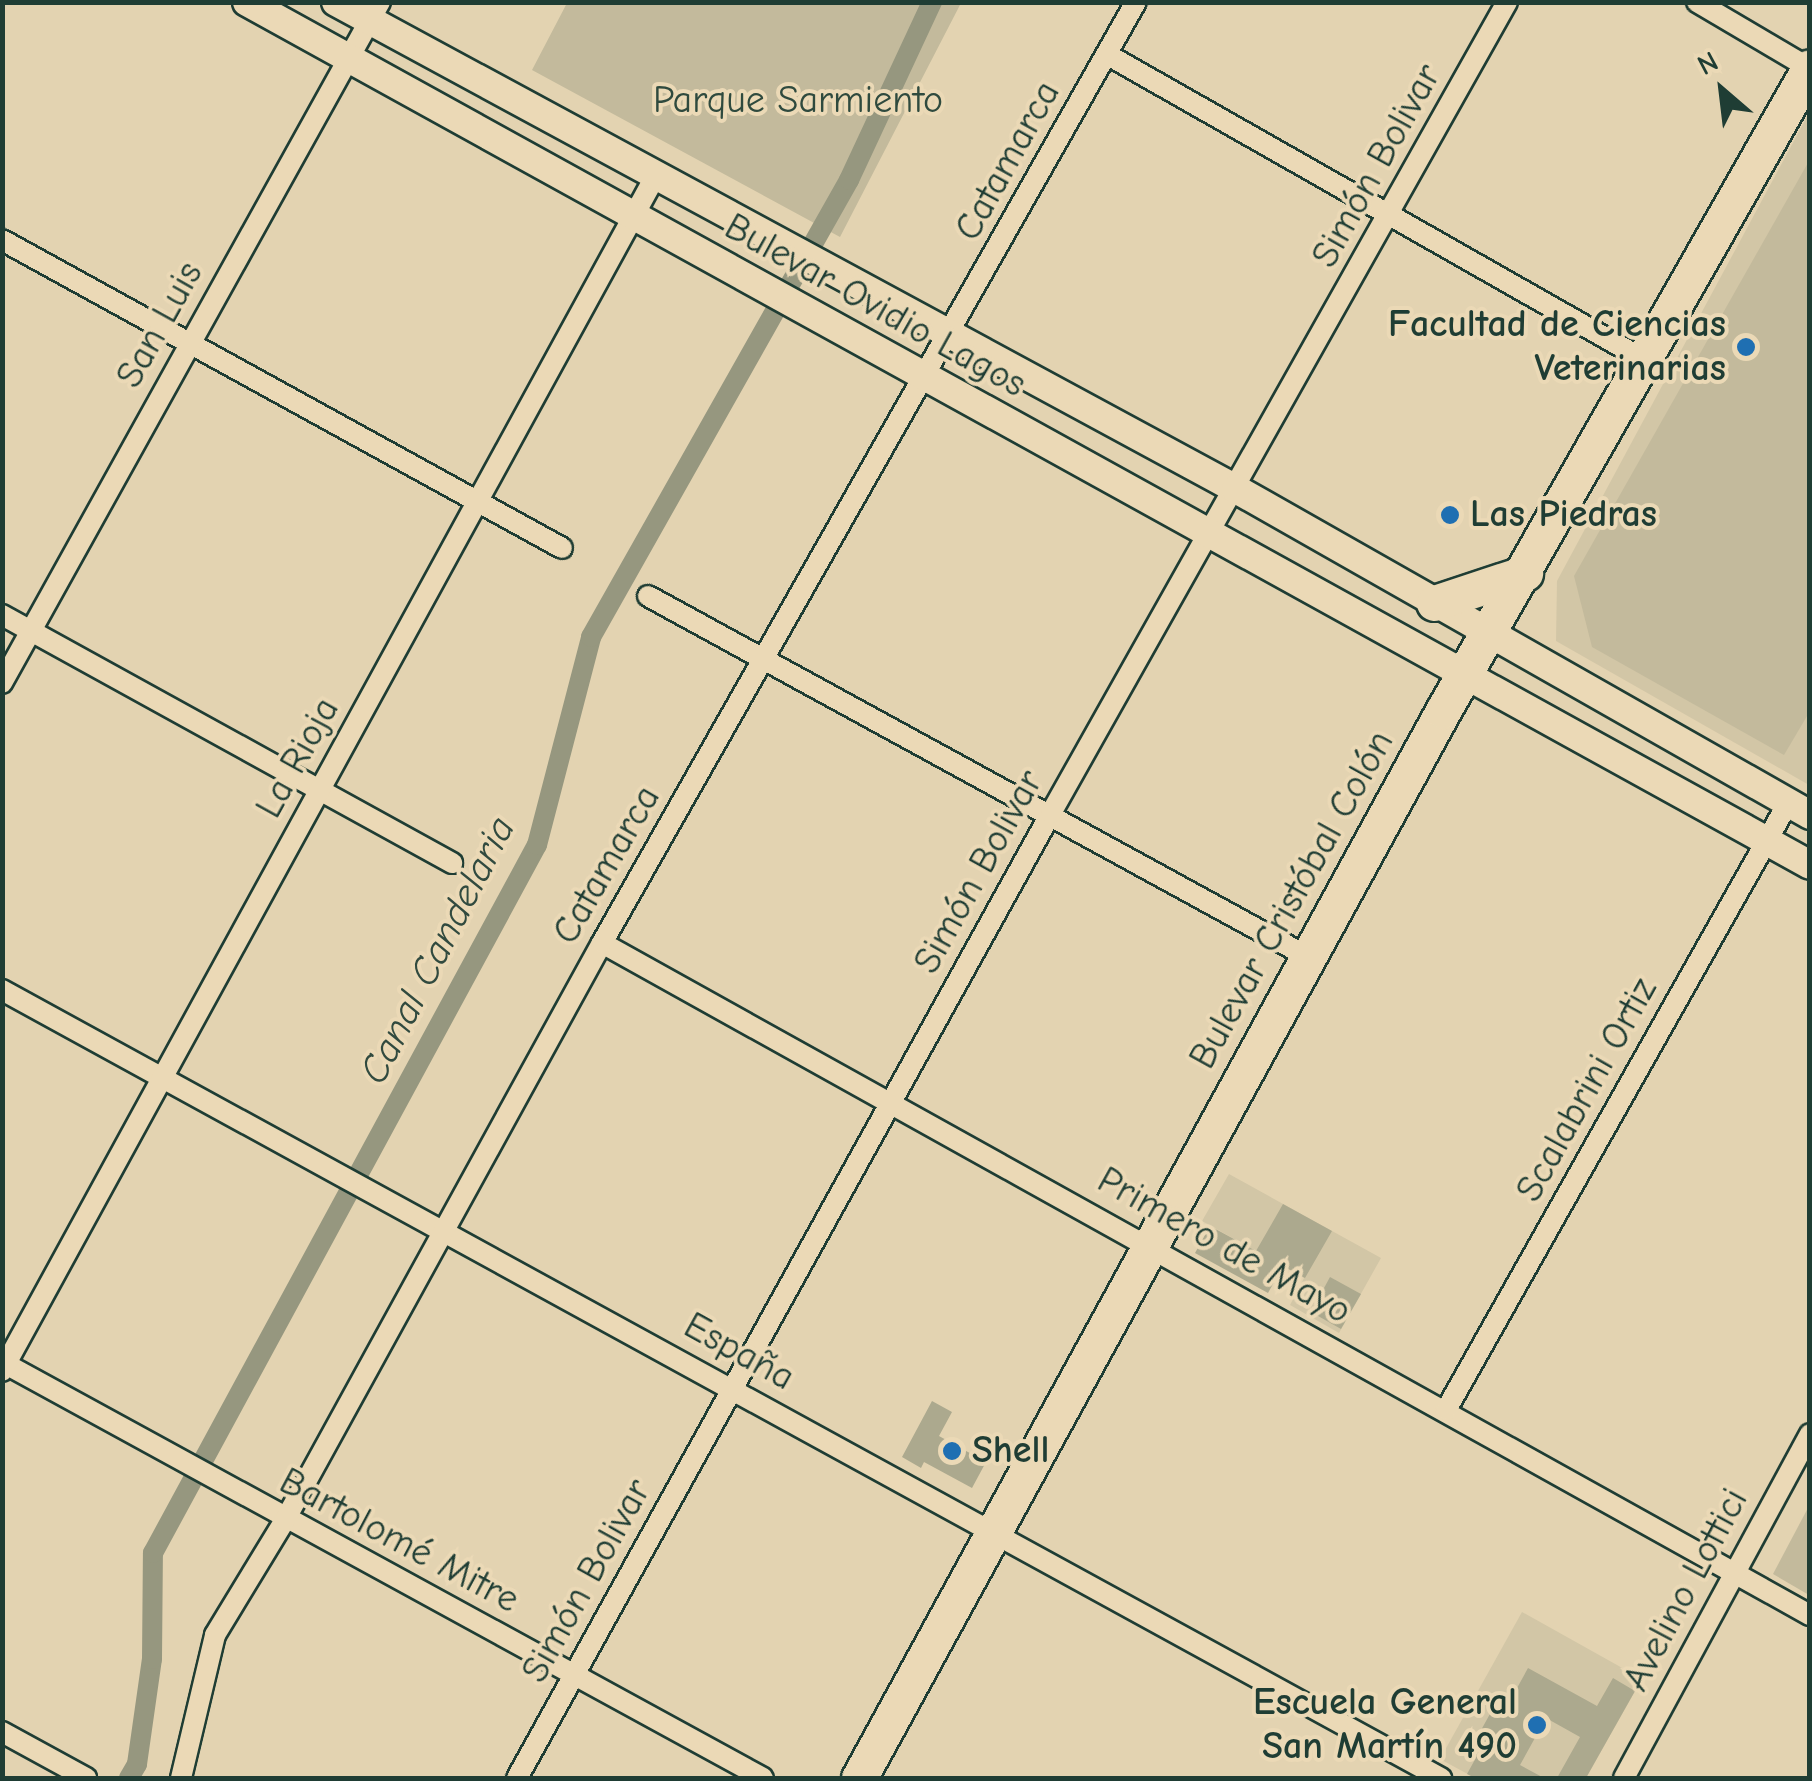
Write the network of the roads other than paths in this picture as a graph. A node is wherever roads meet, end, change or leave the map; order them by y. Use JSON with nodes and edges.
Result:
{"nodes":[{"id":1,"x":247,"y":2,"type":"edge"},
{"id":2,"x":336,"y":2,"type":"edge"},
{"id":3,"x":1136,"y":2,"type":"edge"},
{"id":4,"x":1508,"y":2,"type":"edge"},
{"id":5,"x":1697,"y":2,"type":"edge"},
{"id":6,"x":375,"y":12,"type":"edge"},
{"id":7,"x":1108,"y":55,"type":"junction"},
{"id":8,"x":349,"y":58,"type":"junction"},
{"id":9,"x":1809,"y":68,"type":"edge"},
{"id":10,"x":655,"y":177,"type":"junction"},
{"id":11,"x":1391,"y":215,"type":"junction"},
{"id":12,"x":634,"y":216,"type":"junction"},
{"id":13,"x":2,"y":240,"type":"edge"},
{"id":14,"x":950,"y":335,"type":"junction"},
{"id":15,"x":189,"y":343,"type":"junction"},
{"id":16,"x":1643,"y":359,"type":"junction"},
{"id":17,"x":925,"y":376,"type":"junction"},
{"id":18,"x":1236,"y":489,"type":"junction"},
{"id":19,"x":478,"y":502,"type":"junction"},
{"id":20,"x":1211,"y":535,"type":"junction"},
{"id":21,"x":562,"y":548,"type":"dead end"},
{"id":22,"x":1524,"y":573,"type":"junction"},
{"id":23,"x":648,"y":596,"type":"dead end"},
{"id":24,"x":1434,"y":603,"type":"junction"},
{"id":25,"x":2,"y":615,"type":"edge"},
{"id":26,"x":31,"y":631,"type":"junction"},
{"id":27,"x":1491,"y":633,"type":"junction"},
{"id":28,"x":766,"y":658,"type":"junction"},
{"id":29,"x":1467,"y":675,"type":"junction"},
{"id":30,"x":2,"y":683,"type":"edge"},
{"id":31,"x":320,"y":790,"type":"junction"},
{"id":32,"x":1799,"y":809,"type":"edge"},
{"id":33,"x":1050,"y":813,"type":"junction"},
{"id":34,"x":1767,"y":842,"type":"junction"},
{"id":35,"x":452,"y":863,"type":"dead end"},
{"id":36,"x":1810,"y":866,"type":"edge"},
{"id":37,"x":602,"y":943,"type":"junction"},
{"id":38,"x":1310,"y":958,"type":"junction"},
{"id":39,"x":2,"y":990,"type":"edge"},
{"id":40,"x":162,"y":1078,"type":"junction"},
{"id":41,"x":892,"y":1102,"type":"junction"},
{"id":42,"x":443,"y":1232,"type":"junction"},
{"id":43,"x":1152,"y":1245,"type":"junction"},
{"id":44,"x":4,"y":1366,"type":"edge"},
{"id":45,"x":734,"y":1388,"type":"junction"},
{"id":46,"x":1446,"y":1410,"type":"junction"},
{"id":47,"x":1810,"y":1434,"type":"edge"},
{"id":48,"x":285,"y":1520,"type":"junction"},
{"id":49,"x":996,"y":1534,"type":"junction"},
{"id":50,"x":1735,"y":1572,"type":"junction"},
{"id":51,"x":1810,"y":1615,"type":"edge"},
{"id":52,"x":574,"y":1675,"type":"junction"},
{"id":53,"x":2,"y":1732,"type":"edge"},
{"id":54,"x":86,"y":1778,"type":"edge"},
{"id":55,"x":181,"y":1778,"type":"edge"},
{"id":56,"x":517,"y":1778,"type":"edge"},
{"id":57,"x":763,"y":1778,"type":"edge"},
{"id":58,"x":859,"y":1778,"type":"edge"},
{"id":59,"x":1441,"y":1778,"type":"edge"},
{"id":60,"x":1624,"y":1778,"type":"edge"}],
"edges":[{"from":1,"to":8,"type":"main road","name":"Bulevar Ovidio Lagos"},
{"from":2,"to":6,"type":"main road","name":"Bulevar Ovidio Lagos"},
{"from":3,"to":7,"type":"street","name":"Catamarca"},
{"from":4,"to":11,"type":"street","name":"Simón Bolivar"},
{"from":5,"to":9,"type":"street"},
{"from":6,"to":8,"type":"street","name":"San Luis"},
{"from":6,"to":10,"type":"main road","name":"Bulevar Ovidio Lagos"},
{"from":7,"to":11,"type":"street"},
{"from":7,"to":14,"type":"street","name":"Catamarca"},
{"from":8,"to":12,"type":"main road","name":"Bulevar Ovidio Lagos"},
{"from":8,"to":15,"type":"street","name":"San Luis"},
{"from":9,"to":16,"type":"highway","name":"Bulevar Cristóbal Colón"},
{"from":10,"to":12,"type":"street","name":"La Rioja"},
{"from":10,"to":14,"type":"main road","name":"Bulevar Ovidio Lagos"},
{"from":11,"to":16,"type":"street"},
{"from":11,"to":18,"type":"street","name":"Simón Bolivar"},
{"from":12,"to":17,"type":"main road","name":"Bulevar Ovidio Lagos"},
{"from":12,"to":19,"type":"street","name":"La Rioja"},
{"from":13,"to":15,"type":"street"},
{"from":14,"to":17,"type":"street","name":"Catamarca"},
{"from":14,"to":18,"type":"main road","name":"Bulevar Ovidio Lagos"},
{"from":15,"to":19,"type":"street"},
{"from":15,"to":26,"type":"street","name":"San Luis"},
{"from":16,"to":22,"type":"highway","name":"Bulevar Cristóbal Colón"},
{"from":17,"to":20,"type":"main road","name":"Bulevar Ovidio Lagos"},
{"from":17,"to":28,"type":"street","name":"Catamarca"},
{"from":18,"to":20,"type":"street","name":"Simón Bolivar"},
{"from":18,"to":24,"type":"main road","name":"Bulevar Ovidio Lagos"},
{"from":19,"to":21,"type":"street"},
{"from":19,"to":31,"type":"street","name":"La Rioja"},
{"from":20,"to":29,"type":"main road","name":"Bulevar Ovidio Lagos"},
{"from":20,"to":33,"type":"street","name":"Simón Bolivar"},
{"from":22,"to":24,"type":"highway"},
{"from":22,"to":27,"type":"highway","name":"Bulevar Cristóbal Colón"},
{"from":23,"to":28,"type":"street"},
{"from":24,"to":27,"type":"main road","name":"Bulevar Ovidio Lagos"},
{"from":25,"to":26,"type":"street"},
{"from":26,"to":30,"type":"street","name":"San Luis"},
{"from":26,"to":31,"type":"street"},
{"from":27,"to":29,"type":"highway","name":"Bulevar Cristóbal Colón"},
{"from":27,"to":32,"type":"main road","name":"Bulevar Ovidio Lagos"},
{"from":28,"to":33,"type":"street"},
{"from":28,"to":37,"type":"street","name":"Catamarca"},
{"from":29,"to":34,"type":"main road","name":"Bulevar Ovidio Lagos"},
{"from":29,"to":38,"type":"highway","name":"Bulevar Cristóbal Colón"},
{"from":31,"to":35,"type":"street"},
{"from":31,"to":40,"type":"street","name":"La Rioja"},
{"from":32,"to":34,"type":"street","name":"Scalabrini Ortiz"},
{"from":33,"to":38,"type":"street"},
{"from":33,"to":41,"type":"street","name":"Simón Bolivar"},
{"from":34,"to":36,"type":"main road","name":"Bulevar Ovidio Lagos"},
{"from":34,"to":46,"type":"street","name":"Scalabrini Ortiz"},
{"from":37,"to":41,"type":"street","name":"Primero de Mayo"},
{"from":37,"to":42,"type":"street","name":"Catamarca"},
{"from":38,"to":43,"type":"highway","name":"Bulevar Cristóbal Colón"},
{"from":39,"to":40,"type":"street","name":"España"},
{"from":40,"to":42,"type":"street","name":"España"},
{"from":40,"to":44,"type":"street","name":"La Rioja"},
{"from":41,"to":43,"type":"street","name":"Primero de Mayo"},
{"from":41,"to":45,"type":"street","name":"Simón Bolivar"},
{"from":42,"to":45,"type":"street","name":"España"},
{"from":42,"to":48,"type":"street","name":"Catamarca"},
{"from":43,"to":46,"type":"street","name":"Primero de Mayo"},
{"from":43,"to":49,"type":"highway","name":"Bulevar Cristóbal Colón"},
{"from":44,"to":48,"type":"street","name":"Bartolomé Mitre"},
{"from":45,"to":49,"type":"street","name":"España"},
{"from":45,"to":52,"type":"street","name":"Simón Bolivar"},
{"from":46,"to":50,"type":"street","name":"Primero de Mayo"},
{"from":47,"to":50,"type":"street","name":"Avelino Lottici"},
{"from":48,"to":52,"type":"street","name":"Bartolomé Mitre"},
{"from":48,"to":55,"type":"street","name":"Catamarca"},
{"from":49,"to":58,"type":"highway","name":"Bulevar Cristóbal Colón"},
{"from":49,"to":59,"type":"street","name":"España"},
{"from":50,"to":51,"type":"street","name":"Primero de Mayo"},
{"from":50,"to":60,"type":"street","name":"Avelino Lottici"},
{"from":52,"to":56,"type":"street","name":"Simón Bolivar"},
{"from":52,"to":57,"type":"street","name":"Bartolomé Mitre"},
{"from":53,"to":54,"type":"street"}]}
